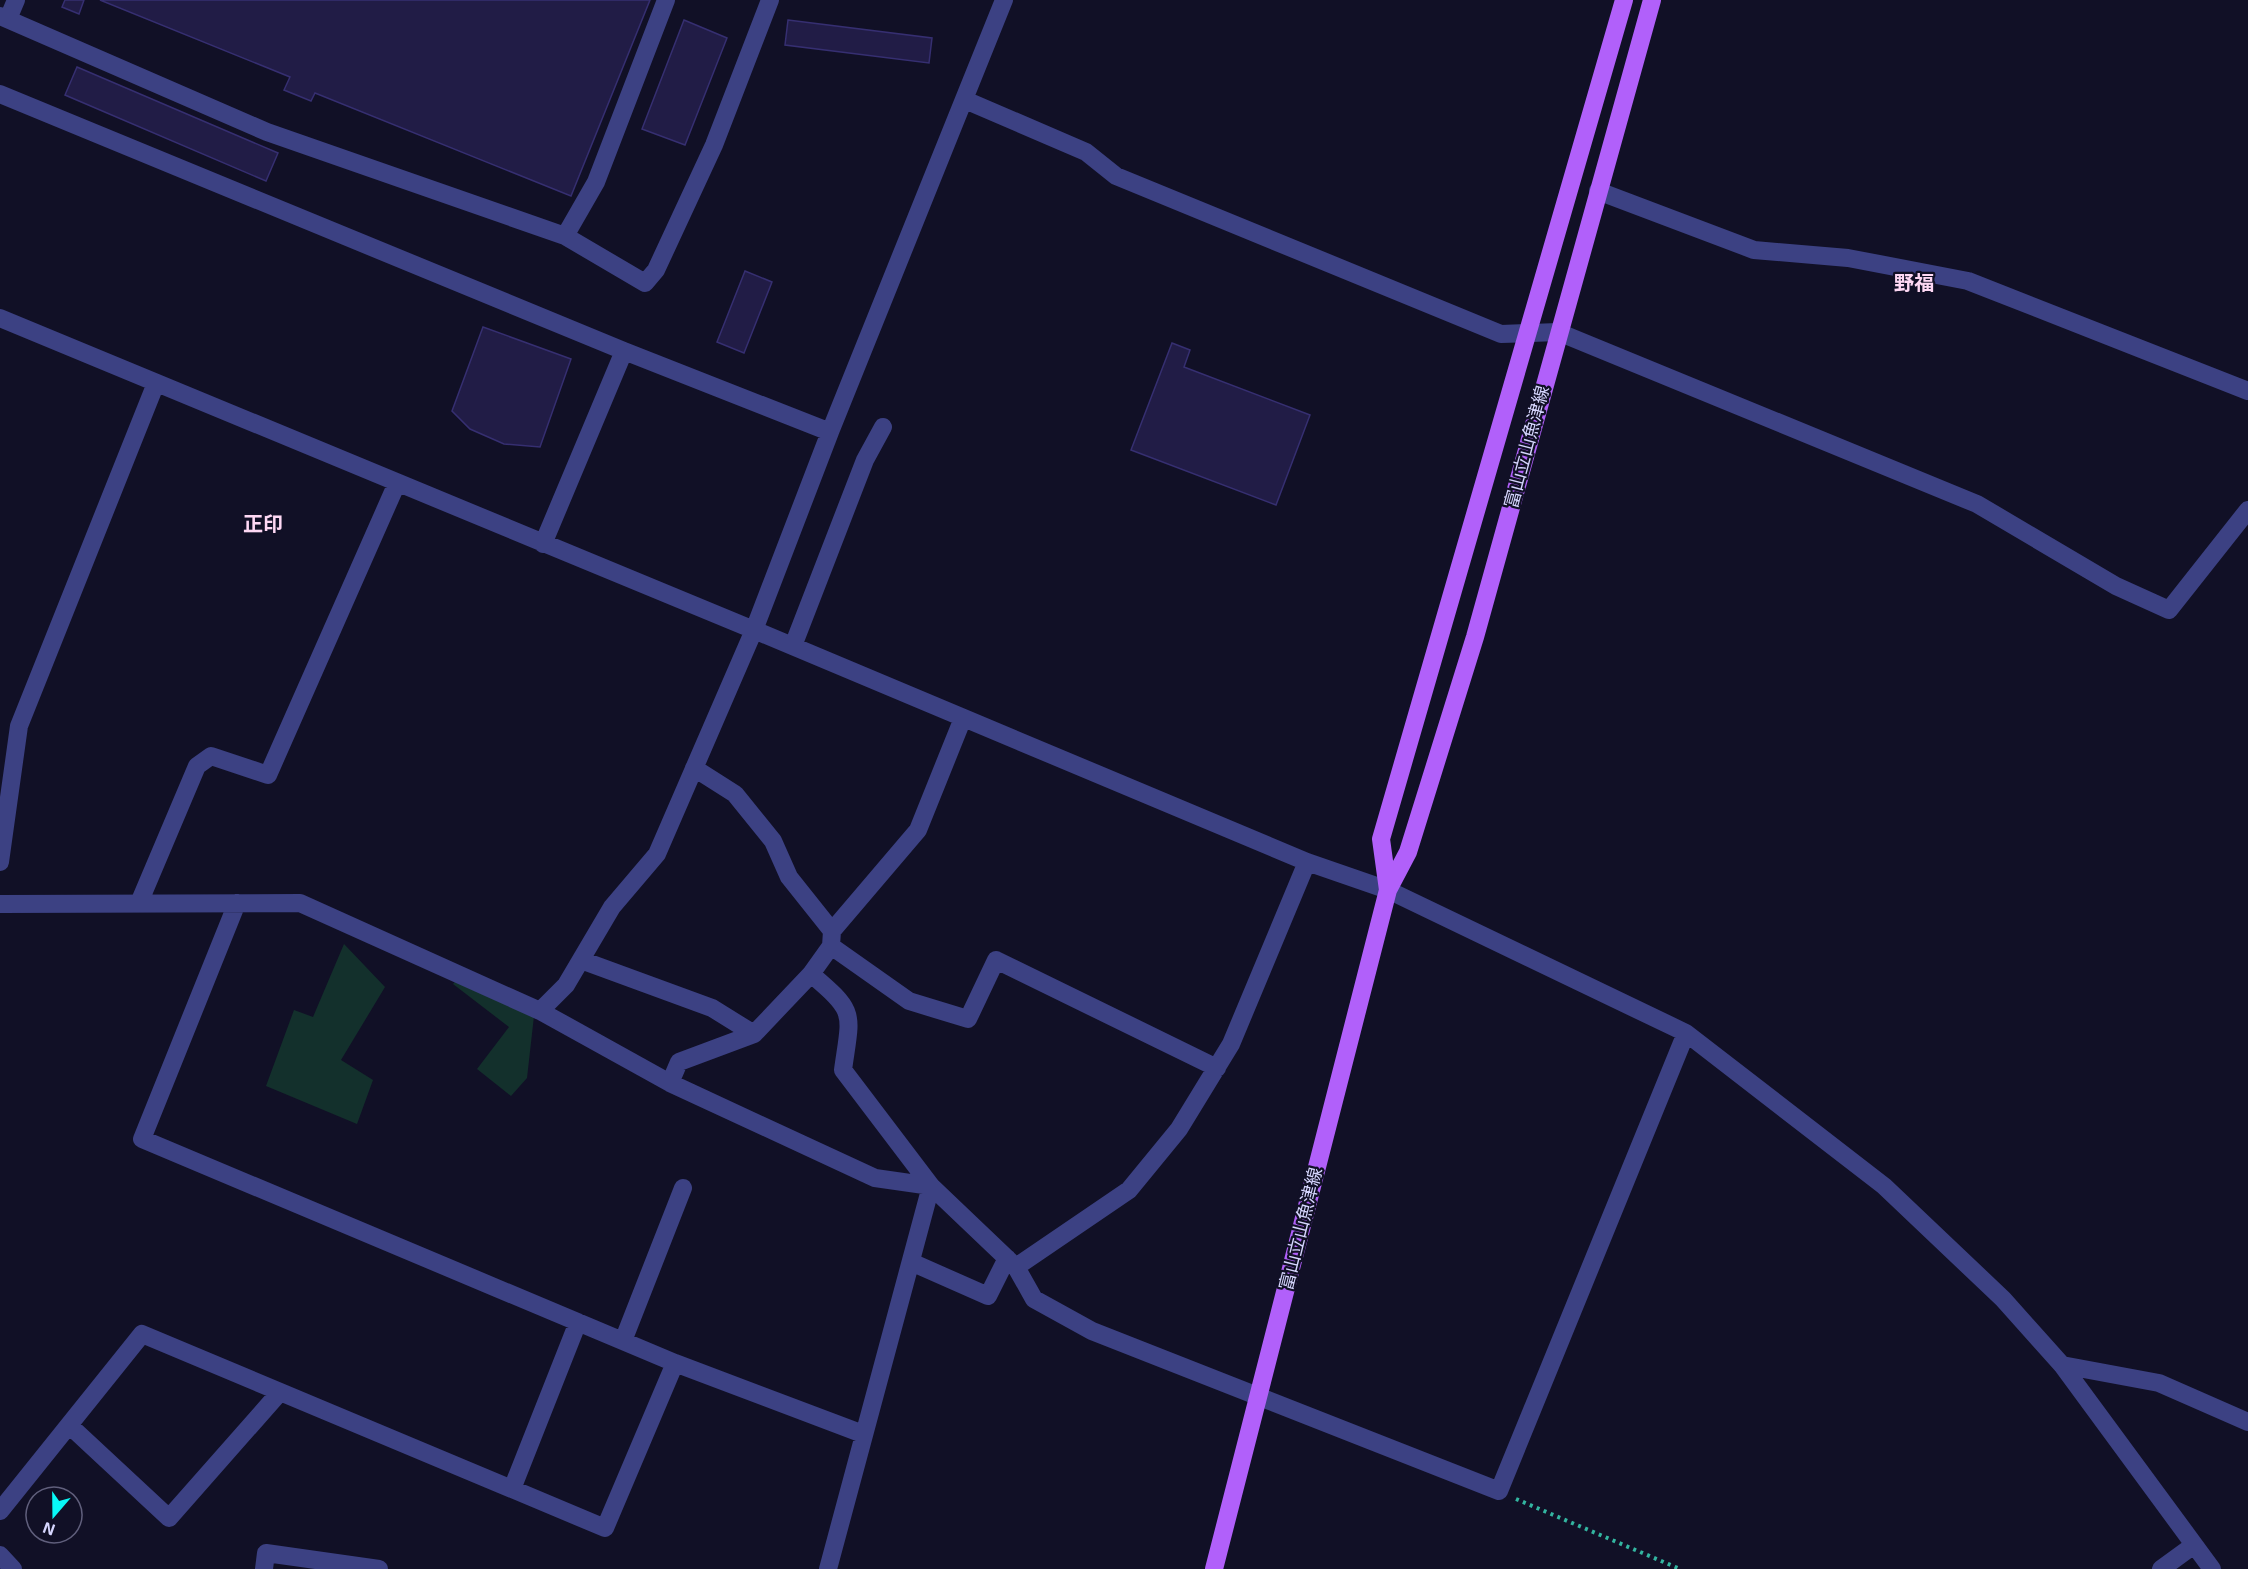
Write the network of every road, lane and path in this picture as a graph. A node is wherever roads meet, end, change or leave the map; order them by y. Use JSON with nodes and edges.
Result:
{"nodes":[{"id":1,"x":16,"y":0,"type":"edge"},
{"id":2,"x":666,"y":0,"type":"edge"},
{"id":3,"x":770,"y":0,"type":"edge"},
{"id":4,"x":1004,"y":0,"type":"edge"},
{"id":5,"x":1624,"y":0,"type":"edge"},
{"id":6,"x":1652,"y":0,"type":"edge"},
{"id":7,"x":4,"y":17,"type":"edge"},
{"id":8,"x":0,"y":94,"type":"edge"},
{"id":9,"x":965,"y":100,"type":"junction"},
{"id":10,"x":1598,"y":191,"type":"junction"},
{"id":11,"x":565,"y":236,"type":"junction"},
{"id":12,"x":0,"y":318,"type":"edge"},
{"id":13,"x":1558,"y":332,"type":"junction"},
{"id":14,"x":1527,"y":334,"type":"junction"},
{"id":15,"x":624,"y":351,"type":"junction"},
{"id":16,"x":156,"y":383,"type":"junction"},
{"id":17,"x":2248,"y":391,"type":"edge"},
{"id":18,"x":883,"y":427,"type":"dead end"},
{"id":19,"x":830,"y":432,"type":"junction"},
{"id":20,"x":397,"y":483,"type":"junction"},
{"id":21,"x":2248,"y":510,"type":"edge"},
{"id":22,"x":543,"y":544,"type":"junction"},
{"id":23,"x":754,"y":630,"type":"junction"},
{"id":24,"x":793,"y":646,"type":"junction"},
{"id":25,"x":963,"y":718,"type":"junction"},
{"id":26,"x":694,"y":768,"type":"junction"},
{"id":27,"x":0,"y":862,"type":"edge"},
{"id":28,"x":1307,"y":862,"type":"junction"},
{"id":29,"x":1388,"y":890,"type":"junction"},
{"id":30,"x":139,"y":903,"type":"junction"},
{"id":31,"x":237,"y":903,"type":"junction"},
{"id":32,"x":0,"y":904,"type":"edge"},
{"id":33,"x":832,"y":939,"type":"junction"},
{"id":34,"x":581,"y":960,"type":"junction"},
{"id":35,"x":811,"y":974,"type":"junction"},
{"id":36,"x":540,"y":1011,"type":"junction"},
{"id":37,"x":1686,"y":1033,"type":"junction"},
{"id":38,"x":754,"y":1034,"type":"junction"},
{"id":39,"x":1217,"y":1068,"type":"junction"},
{"id":40,"x":670,"y":1083,"type":"junction"},
{"id":41,"x":931,"y":1186,"type":"junction"},
{"id":42,"x":683,"y":1188,"type":"dead end"},
{"id":43,"x":911,"y":1262,"type":"junction"},
{"id":44,"x":1012,"y":1262,"type":"junction"},
{"id":45,"x":578,"y":1322,"type":"junction"},
{"id":46,"x":623,"y":1341,"type":"junction"},
{"id":47,"x":675,"y":1363,"type":"junction"},
{"id":48,"x":2062,"y":1365,"type":"junction"},
{"id":49,"x":280,"y":1392,"type":"junction"},
{"id":50,"x":1258,"y":1396,"type":"junction"},
{"id":51,"x":2248,"y":1422,"type":"edge"},
{"id":52,"x":69,"y":1425,"type":"junction"},
{"id":53,"x":863,"y":1434,"type":"junction"},
{"id":54,"x":512,"y":1489,"type":"junction"},
{"id":55,"x":1499,"y":1491,"type":"junction"},
{"id":56,"x":0,"y":1511,"type":"edge"},
{"id":57,"x":2194,"y":1545,"type":"junction"},
{"id":58,"x":0,"y":1555,"type":"edge"},
{"id":59,"x":13,"y":1569,"type":"edge"},
{"id":60,"x":264,"y":1569,"type":"edge"},
{"id":61,"x":379,"y":1569,"type":"edge"},
{"id":62,"x":828,"y":1569,"type":"edge"},
{"id":63,"x":1214,"y":1569,"type":"edge"},
{"id":64,"x":1680,"y":1569,"type":"edge"},
{"id":65,"x":2161,"y":1569,"type":"edge"},
{"id":66,"x":2212,"y":1569,"type":"edge"}],
"edges":[{"from":1,"to":7,"type":"street"},
{"from":2,"to":11,"type":"street"},
{"from":3,"to":11,"type":"street"},
{"from":4,"to":9,"type":"street"},
{"from":5,"to":14,"type":"main road","name":"富山立山魚津線"},
{"from":6,"to":10,"type":"main road","name":"富山立山魚津線"},
{"from":7,"to":11,"type":"street"},
{"from":8,"to":15,"type":"street"},
{"from":9,"to":14,"type":"street"},
{"from":9,"to":19,"type":"street"},
{"from":10,"to":13,"type":"main road","name":"富山立山魚津線"},
{"from":10,"to":17,"type":"street"},
{"from":12,"to":16,"type":"street"},
{"from":13,"to":14,"type":"street"},
{"from":13,"to":21,"type":"street"},
{"from":13,"to":29,"type":"main road","name":"富山立山魚津線"},
{"from":14,"to":29,"type":"main road","name":"富山立山魚津線"},
{"from":15,"to":19,"type":"street"},
{"from":15,"to":22,"type":"street"},
{"from":16,"to":20,"type":"street"},
{"from":16,"to":27,"type":"street"},
{"from":18,"to":24,"type":"street"},
{"from":19,"to":23,"type":"street"},
{"from":20,"to":22,"type":"street"},
{"from":20,"to":30,"type":"street"},
{"from":22,"to":23,"type":"street"},
{"from":23,"to":24,"type":"street"},
{"from":23,"to":26,"type":"street"},
{"from":24,"to":25,"type":"street"},
{"from":25,"to":28,"type":"street"},
{"from":25,"to":33,"type":"street"},
{"from":26,"to":33,"type":"street"},
{"from":26,"to":34,"type":"street"},
{"from":28,"to":29,"type":"street"},
{"from":28,"to":39,"type":"street"},
{"from":29,"to":37,"type":"street"},
{"from":29,"to":50,"type":"main road","name":"富山立山魚津線"},
{"from":30,"to":31,"type":"street"},
{"from":30,"to":32,"type":"street"},
{"from":31,"to":36,"type":"street"},
{"from":31,"to":45,"type":"street"},
{"from":33,"to":35,"type":"street"},
{"from":33,"to":39,"type":"street"},
{"from":34,"to":36,"type":"street"},
{"from":34,"to":38,"type":"street"},
{"from":35,"to":38,"type":"street"},
{"from":35,"to":41,"type":"street"},
{"from":36,"to":40,"type":"street"},
{"from":37,"to":48,"type":"street"},
{"from":37,"to":55,"type":"street"},
{"from":38,"to":40,"type":"street"},
{"from":39,"to":44,"type":"street"},
{"from":40,"to":41,"type":"street"},
{"from":41,"to":43,"type":"street"},
{"from":41,"to":44,"type":"street"},
{"from":42,"to":46,"type":"street"},
{"from":43,"to":44,"type":"street"},
{"from":43,"to":53,"type":"street"},
{"from":44,"to":50,"type":"street"},
{"from":45,"to":46,"type":"street"},
{"from":45,"to":54,"type":"street"},
{"from":46,"to":47,"type":"street"},
{"from":47,"to":53,"type":"street"},
{"from":47,"to":54,"type":"street"},
{"from":48,"to":51,"type":"street"},
{"from":48,"to":57,"type":"street"},
{"from":49,"to":52,"type":"street"},
{"from":49,"to":52,"type":"street"},
{"from":49,"to":54,"type":"street"},
{"from":50,"to":55,"type":"street"},
{"from":50,"to":63,"type":"main road","name":"富山立山魚津線"},
{"from":52,"to":56,"type":"street"},
{"from":53,"to":62,"type":"street"},
{"from":55,"to":64,"type":"path"},
{"from":57,"to":65,"type":"street"},
{"from":57,"to":66,"type":"street"},
{"from":58,"to":59,"type":"street"},
{"from":60,"to":61,"type":"street"}]}
